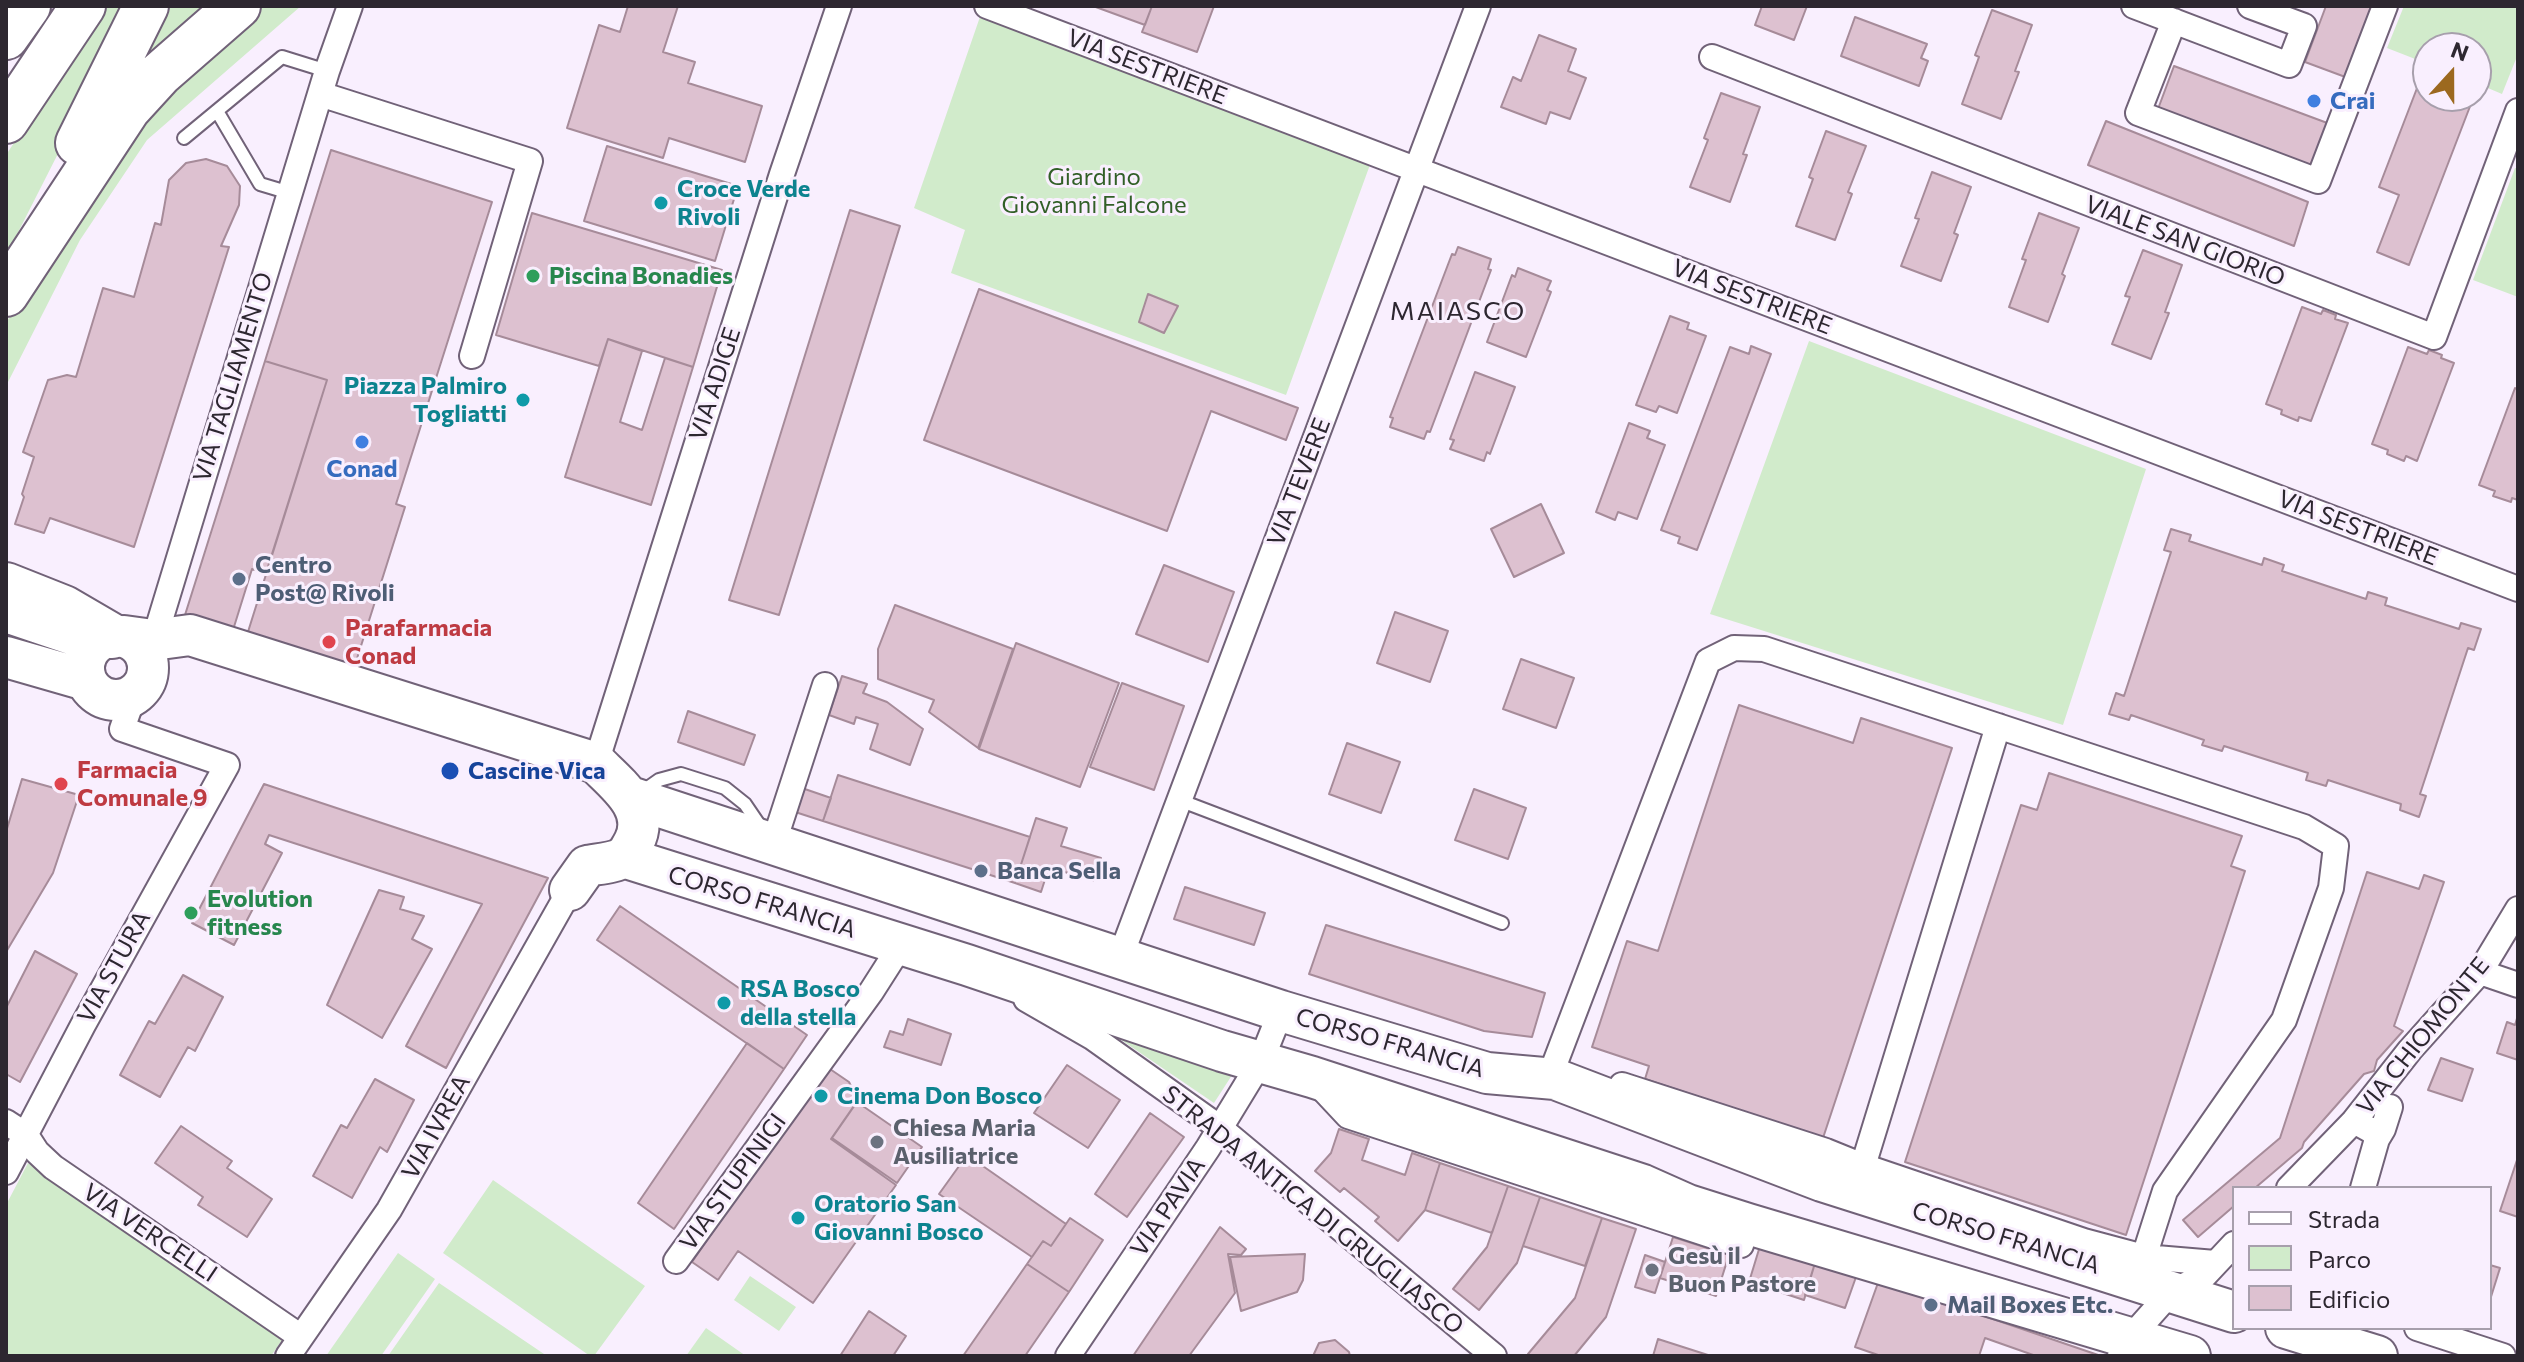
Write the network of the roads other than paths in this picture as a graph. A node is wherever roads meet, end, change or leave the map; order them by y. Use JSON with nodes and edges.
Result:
{"nodes":[{"id":1,"x":28,"y":6,"type":"edge"},
{"id":2,"x":83,"y":6,"type":"edge"},
{"id":3,"x":146,"y":6,"type":"edge"},
{"id":4,"x":238,"y":6,"type":"edge"},
{"id":5,"x":350,"y":6,"type":"edge"},
{"id":6,"x":839,"y":6,"type":"edge"},
{"id":7,"x":987,"y":6,"type":"edge"},
{"id":8,"x":1478,"y":6,"type":"edge"},
{"id":9,"x":2134,"y":6,"type":"edge"},
{"id":10,"x":2250,"y":6,"type":"edge"},
{"id":11,"x":2385,"y":6,"type":"edge"},
{"id":12,"x":2308,"y":16,"type":"edge"},
{"id":13,"x":2174,"y":21,"type":"junction"},
{"id":14,"x":6,"y":37,"type":"edge"},
{"id":15,"x":1712,"y":57,"type":"dead end"},
{"id":16,"x":324,"y":82,"type":"junction"},
{"id":17,"x":217,"y":111,"type":"junction"},
{"id":18,"x":2518,"y":111,"type":"edge"},
{"id":19,"x":6,"y":121,"type":"edge"},
{"id":20,"x":184,"y":138,"type":"dead end"},
{"id":21,"x":1417,"y":169,"type":"junction"},
{"id":22,"x":290,"y":193,"type":"junction"},
{"id":23,"x":6,"y":294,"type":"edge"},
{"id":24,"x":472,"y":356,"type":"dead end"},
{"id":25,"x":6,"y":585,"type":"edge"},
{"id":26,"x":2518,"y":589,"type":"edge"},
{"id":27,"x":6,"y":612,"type":"edge"},
{"id":28,"x":6,"y":657,"type":"edge"},
{"id":29,"x":127,"y":663,"type":"junction"},
{"id":30,"x":825,"y":685,"type":"dead end"},
{"id":31,"x":1998,"y":726,"type":"junction"},
{"id":32,"x":596,"y":763,"type":"junction"},
{"id":33,"x":630,"y":797,"type":"junction"},
{"id":34,"x":1179,"y":800,"type":"junction"},
{"id":35,"x":773,"y":845,"type":"junction"},
{"id":36,"x":623,"y":857,"type":"junction"},
{"id":37,"x":570,"y":890,"type":"joint"},
{"id":38,"x":2518,"y":909,"type":"edge"},
{"id":39,"x":1502,"y":923,"type":"dead end"},
{"id":40,"x":901,"y":945,"type":"junction"},
{"id":41,"x":1123,"y":950,"type":"junction"},
{"id":42,"x":2480,"y":972,"type":"junction"},
{"id":43,"x":2518,"y":985,"type":"edge"},
{"id":44,"x":1281,"y":1011,"type":"junction"},
{"id":45,"x":1097,"y":1024,"type":"junction"},
{"id":46,"x":1261,"y":1061,"type":"junction"},
{"id":47,"x":1555,"y":1063,"type":"junction"},
{"id":48,"x":2390,"y":1107,"type":"dead end"},
{"id":49,"x":2354,"y":1121,"type":"junction"},
{"id":50,"x":1220,"y":1128,"type":"junction"},
{"id":51,"x":16,"y":1129,"type":"edge"},
{"id":52,"x":2377,"y":1139,"type":"junction"},
{"id":53,"x":1863,"y":1166,"type":"junction"},
{"id":54,"x":6,"y":1172,"type":"edge"},
{"id":55,"x":2291,"y":1186,"type":"edge"},
{"id":56,"x":2364,"y":1186,"type":"edge"},
{"id":57,"x":2232,"y":1246,"type":"edge"},
{"id":58,"x":2144,"y":1257,"type":"junction"},
{"id":59,"x":676,"y":1261,"type":"dead end"},
{"id":60,"x":2215,"y":1263,"type":"junction"},
{"id":61,"x":2171,"y":1292,"type":"junction"},
{"id":62,"x":2232,"y":1311,"type":"edge"},
{"id":63,"x":2292,"y":1330,"type":"edge"},
{"id":64,"x":2423,"y":1330,"type":"edge"},
{"id":65,"x":295,"y":1346,"type":"edge"},
{"id":66,"x":2125,"y":1347,"type":"edge"},
{"id":67,"x":1068,"y":1356,"type":"edge"},
{"id":68,"x":1494,"y":1356,"type":"edge"},
{"id":69,"x":2190,"y":1356,"type":"edge"},
{"id":70,"x":2377,"y":1356,"type":"edge"},
{"id":71,"x":2503,"y":1356,"type":"edge"}],
"edges":[{"from":1,"to":14,"type":"highway"},
{"from":2,"to":19,"type":"highway"},
{"from":3,"to":23,"type":"highway"},
{"from":4,"to":23,"type":"highway"},
{"from":5,"to":16,"type":"street","name":"VIA TAGLIAMENTO"},
{"from":6,"to":32,"type":"street","name":"VIA ADIGE"},
{"from":7,"to":21,"type":"street","name":"VIA SESTRIERE"},
{"from":8,"to":21,"type":"street","name":"VIA TEVERE"},
{"from":9,"to":13,"type":"street"},
{"from":10,"to":12,"type":"street"},
{"from":11,"to":13,"type":"street"},
{"from":12,"to":13,"type":"street"},
{"from":15,"to":18,"type":"street","name":"VIALE SAN GIORIO"},
{"from":16,"to":17,"type":"lane"},
{"from":16,"to":22,"type":"street","name":"VIA TAGLIAMENTO"},
{"from":16,"to":24,"type":"street"},
{"from":17,"to":20,"type":"lane"},
{"from":17,"to":22,"type":"lane"},
{"from":21,"to":26,"type":"street","name":"VIA SESTRIERE"},
{"from":21,"to":34,"type":"street","name":"VIA TEVERE"},
{"from":22,"to":29,"type":"street","name":"VIA TAGLIAMENTO"},
{"from":25,"to":29,"type":"highway"},
{"from":27,"to":29,"type":"main road"},
{"from":28,"to":29,"type":"main road"},
{"from":29,"to":32,"type":"main road"},
{"from":29,"to":51,"type":"street","name":"VIA STURA"},
{"from":30,"to":35,"type":"street"},
{"from":31,"to":47,"type":"street"},
{"from":31,"to":53,"type":"street"},
{"from":31,"to":58,"type":"street"},
{"from":32,"to":33,"type":"main road"},
{"from":33,"to":35,"type":"main road","name":"CORSO FRANCIA"},
{"from":33,"to":36,"type":"main road"},
{"from":34,"to":39,"type":"lane"},
{"from":34,"to":41,"type":"street","name":"VIA TEVERE"},
{"from":35,"to":41,"type":"main road","name":"CORSO FRANCIA"},
{"from":36,"to":37,"type":"main road"},
{"from":36,"to":40,"type":"main road","name":"CORSO FRANCIA"},
{"from":37,"to":65,"type":"street","name":"VIA IVREA"},
{"from":38,"to":42,"type":"street","name":"VIA CHIOMONTE"},
{"from":40,"to":45,"type":"main road","name":"CORSO FRANCIA"},
{"from":40,"to":59,"type":"street","name":"VIA STUPINIGI"},
{"from":41,"to":44,"type":"main road","name":"CORSO FRANCIA"},
{"from":41,"to":47,"type":"street","name":"CORSO FRANCIA"},
{"from":42,"to":43,"type":"street"},
{"from":42,"to":49,"type":"street","name":"VIA CHIOMONTE"},
{"from":44,"to":46,"type":"street","name":"VIA PAVIA"},
{"from":44,"to":61,"type":"main road","name":"CORSO FRANCIA"},
{"from":45,"to":46,"type":"main road","name":"CORSO FRANCIA"},
{"from":45,"to":50,"type":"street","name":"STRADA ANTICA DI GRUGLIASCO"},
{"from":46,"to":50,"type":"street","name":"VIA PAVIA"},
{"from":46,"to":66,"type":"main road","name":"CORSO FRANCIA"},
{"from":47,"to":53,"type":"street","name":"CORSO FRANCIA"},
{"from":48,"to":52,"type":"street","name":"VIA CHIOMONTE"},
{"from":49,"to":52,"type":"street","name":"VIA CHIOMONTE"},
{"from":49,"to":55,"type":"street","name":"VIA CHIOMONTE"},
{"from":50,"to":67,"type":"street","name":"VIA PAVIA"},
{"from":50,"to":68,"type":"street","name":"STRADA ANTICA DI GRUGLIASCO"},
{"from":51,"to":54,"type":"street","name":"VIA STURA"},
{"from":51,"to":65,"type":"street","name":"VIA VERCELLI"},
{"from":52,"to":56,"type":"street","name":"VIA CHIOMONTE"},
{"from":53,"to":58,"type":"street","name":"CORSO FRANCIA"},
{"from":57,"to":60,"type":"street"},
{"from":58,"to":60,"type":"street","name":"CORSO FRANCIA"},
{"from":60,"to":61,"type":"street"},
{"from":61,"to":62,"type":"main road","name":"CORSO FRANCIA"},
{"from":61,"to":66,"type":"street"},
{"from":63,"to":70,"type":"main road"},
{"from":64,"to":71,"type":"street"},
{"from":66,"to":69,"type":"main road","name":"CORSO FRANCIA"}]}
